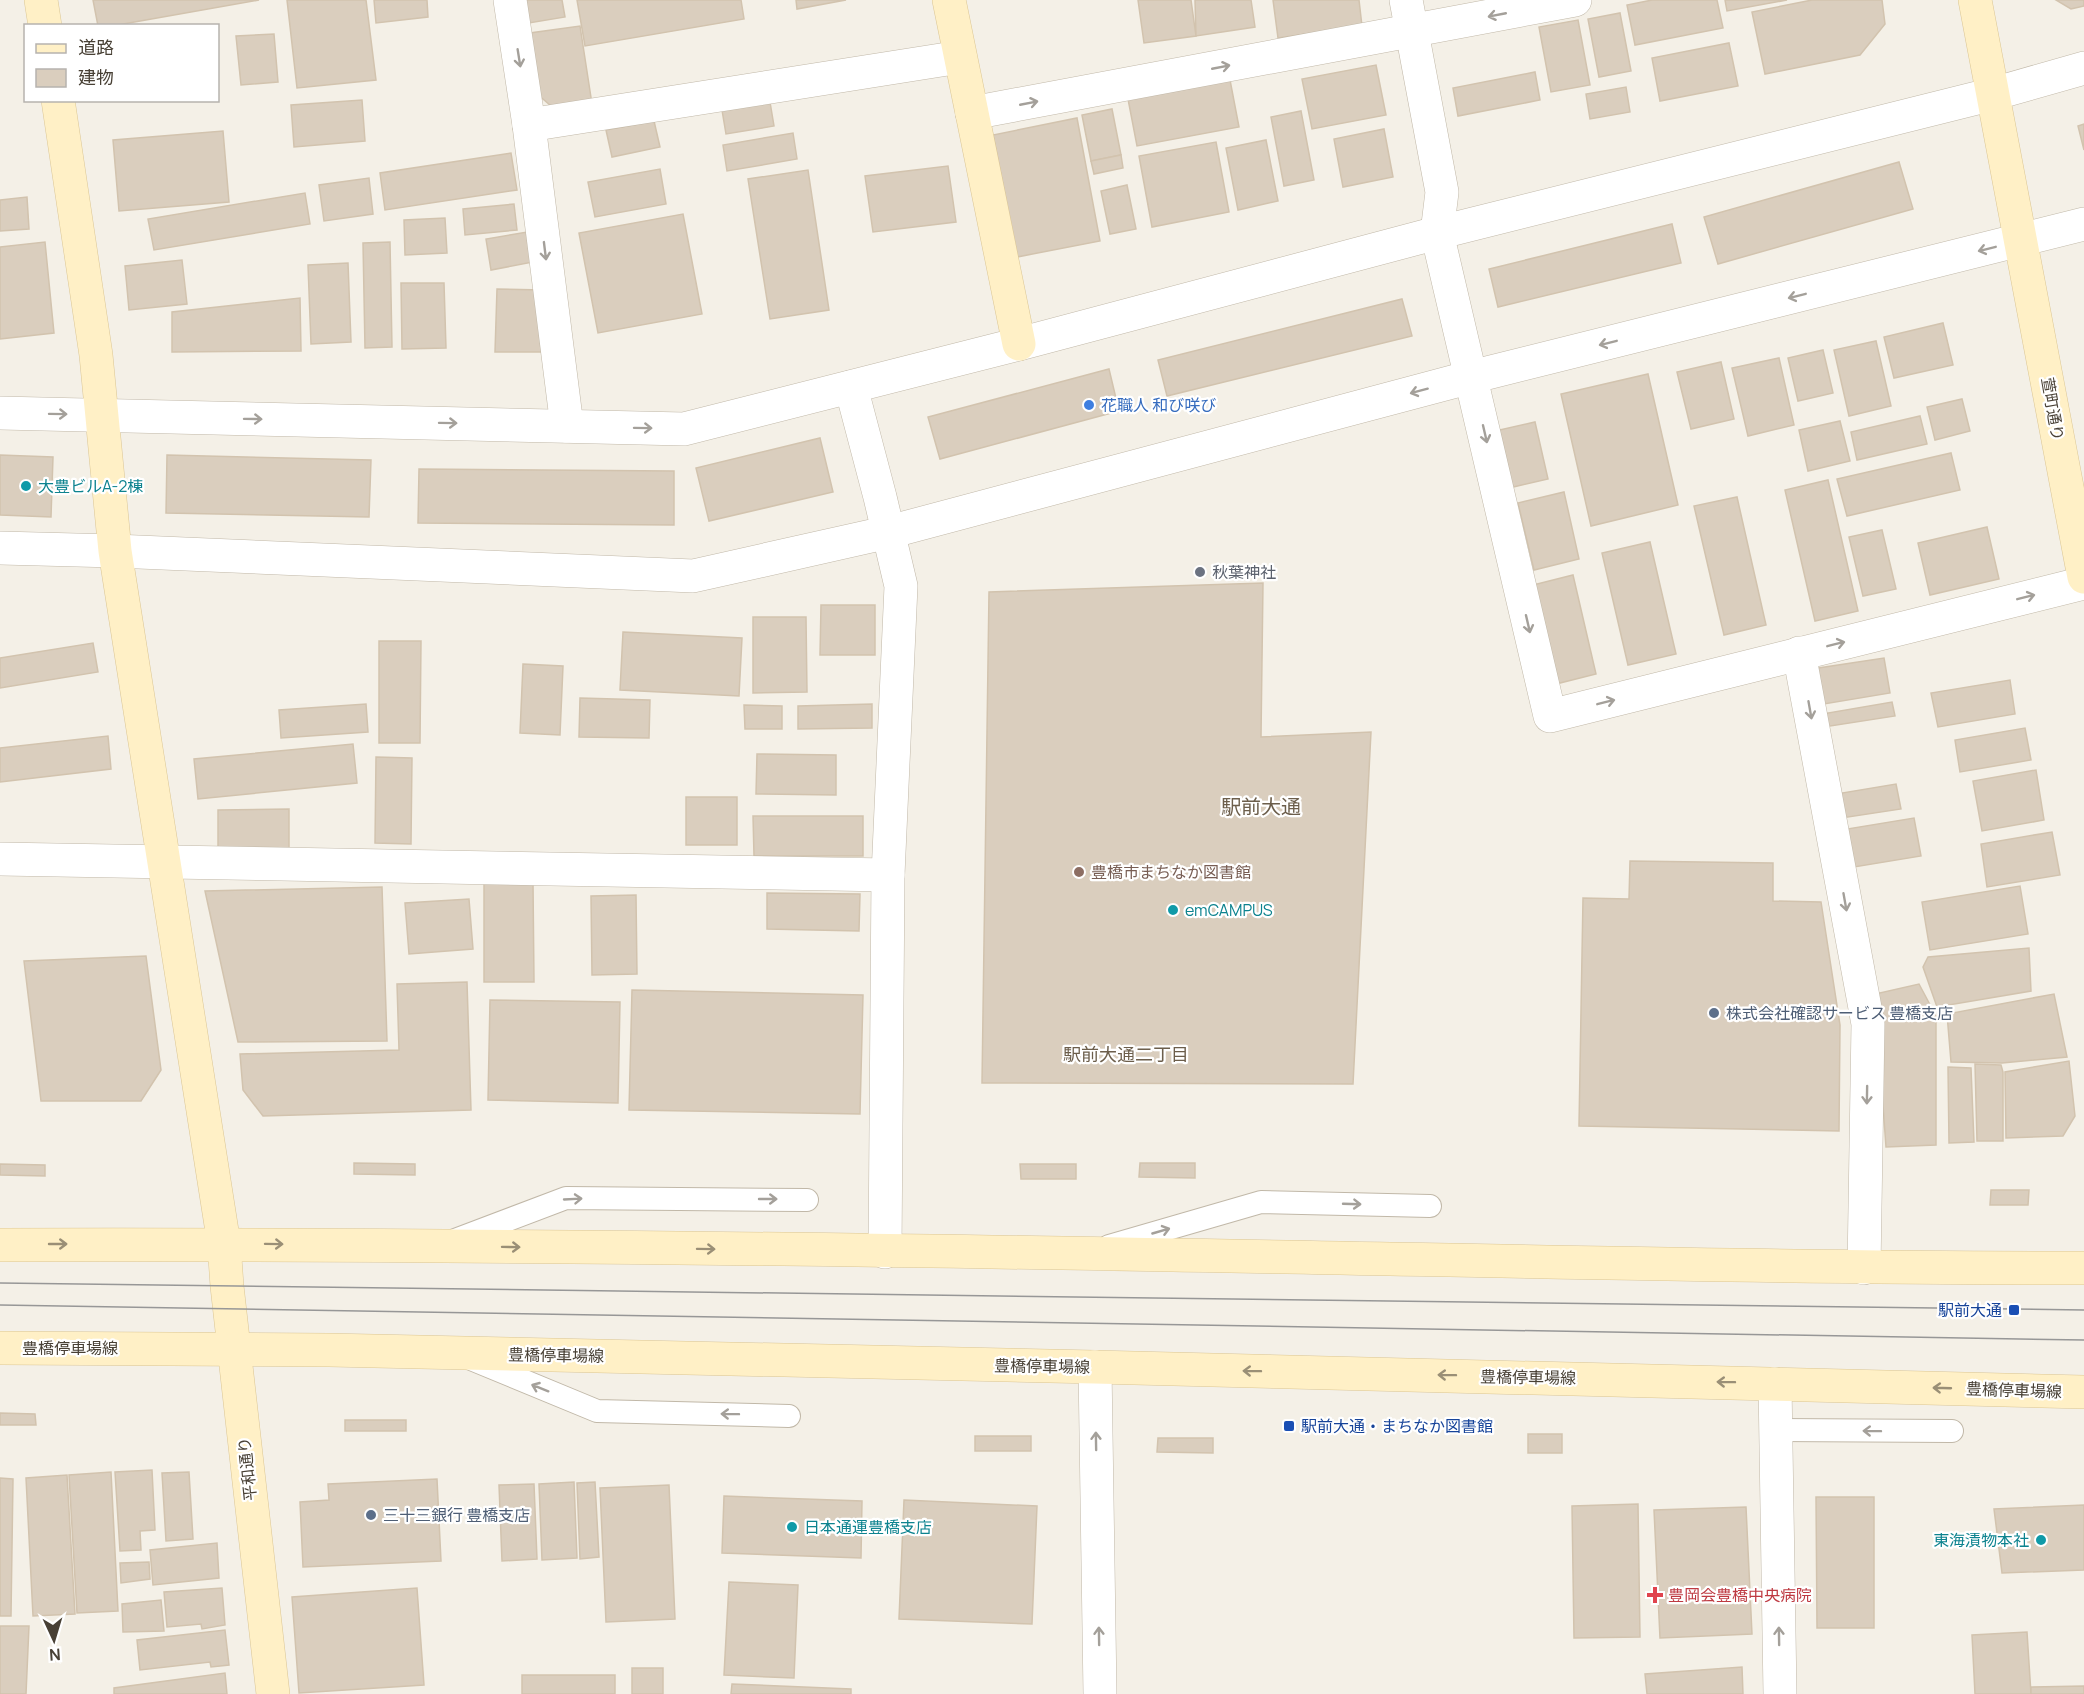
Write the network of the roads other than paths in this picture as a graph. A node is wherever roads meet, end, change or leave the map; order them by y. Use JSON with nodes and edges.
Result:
{"nodes":[{"id":1,"x":41,"y":0,"type":"edge"},
{"id":2,"x":510,"y":0,"type":"edge"},
{"id":3,"x":949,"y":0,"type":"edge"},
{"id":4,"x":1575,"y":0,"type":"edge"},
{"id":5,"x":1975,"y":0,"type":"edge"},
{"id":6,"x":1409,"y":15,"type":"edge"},
{"id":7,"x":45,"y":24,"type":"edge"},
{"id":8,"x":960,"y":57,"type":"junction"},
{"id":9,"x":2084,"y":68,"type":"edge"},
{"id":10,"x":1993,"y":94,"type":"junction"},
{"id":11,"x":58,"y":102,"type":"edge"},
{"id":12,"x":972,"y":113,"type":"junction"},
{"id":13,"x":530,"y":125,"type":"junction"},
{"id":14,"x":2084,"y":224,"type":"edge"},
{"id":15,"x":1437,"y":233,"type":"junction"},
{"id":16,"x":2022,"y":240,"type":"junction"},
{"id":17,"x":1019,"y":344,"type":"junction"},
{"id":18,"x":1471,"y":377,"type":"junction"},
{"id":19,"x":851,"y":387,"type":"junction"},
{"id":20,"x":0,"y":413,"type":"edge"},
{"id":21,"x":102,"y":414,"type":"junction"},
{"id":22,"x":567,"y":426,"type":"junction"},
{"id":23,"x":889,"y":532,"type":"junction"},
{"id":24,"x":0,"y":548,"type":"edge"},
{"id":25,"x":115,"y":551,"type":"junction"},
{"id":26,"x":2084,"y":577,"type":"edge"},
{"id":27,"x":2084,"y":583,"type":"edge"},
{"id":28,"x":1799,"y":653,"type":"junction"},
{"id":29,"x":0,"y":859,"type":"edge"},
{"id":30,"x":165,"y":862,"type":"junction"},
{"id":31,"x":888,"y":875,"type":"junction"},
{"id":32,"x":807,"y":1200,"type":"dead end"},
{"id":33,"x":1430,"y":1206,"type":"dead end"},
{"id":34,"x":224,"y":1244,"type":"junction"},
{"id":35,"x":0,"y":1245,"type":"edge"},
{"id":36,"x":439,"y":1246,"type":"junction"},
{"id":37,"x":885,"y":1252,"type":"junction"},
{"id":38,"x":1084,"y":1253,"type":"junction"},
{"id":39,"x":1864,"y":1268,"type":"junction"},
{"id":40,"x":2084,"y":1268,"type":"edge"},
{"id":41,"x":0,"y":1348,"type":"edge"},
{"id":42,"x":234,"y":1348,"type":"junction"},
{"id":43,"x":456,"y":1353,"type":"junction"},
{"id":44,"x":1095,"y":1367,"type":"junction"},
{"id":45,"x":1775,"y":1383,"type":"junction"},
{"id":46,"x":2084,"y":1392,"type":"edge"},
{"id":47,"x":789,"y":1416,"type":"dead end"},
{"id":48,"x":1775,"y":1430,"type":"junction"},
{"id":49,"x":1952,"y":1431,"type":"dead end"},
{"id":50,"x":273,"y":1694,"type":"edge"},
{"id":51,"x":1100,"y":1694,"type":"edge"},
{"id":52,"x":1780,"y":1694,"type":"edge"}],
"edges":[{"from":1,"to":7,"type":"main road"},
{"from":2,"to":13,"type":"street","one_way":true},
{"from":3,"to":8,"type":"main road"},
{"from":4,"to":6,"type":"street","one_way":true},
{"from":5,"to":10,"type":"main road","name":"萱町通り"},
{"from":12,"to":6,"type":"street","one_way":true},
{"from":6,"to":15,"type":"street"},
{"from":8,"to":12,"type":"main road"},
{"from":8,"to":13,"type":"street"},
{"from":9,"to":10,"type":"street"},
{"from":10,"to":15,"type":"street"},
{"from":10,"to":16,"type":"main road","name":"萱町通り"},
{"from":11,"to":21,"type":"main road","name":"平和通り"},
{"from":12,"to":17,"type":"main road"},
{"from":13,"to":22,"type":"street","one_way":true},
{"from":14,"to":16,"type":"street"},
{"from":15,"to":17,"type":"street"},
{"from":15,"to":18,"type":"street"},
{"from":16,"to":18,"type":"street","one_way":true},
{"from":16,"to":26,"type":"main road","name":"萱町通り"},
{"from":17,"to":19,"type":"street"},
{"from":18,"to":23,"type":"street","one_way":true},
{"from":18,"to":28,"type":"street","one_way":true},
{"from":22,"to":19,"type":"street","one_way":true},
{"from":19,"to":23,"type":"street"},
{"from":20,"to":21,"type":"street","one_way":true},
{"from":21,"to":22,"type":"street","one_way":true},
{"from":21,"to":25,"type":"main road","name":"平和通り"},
{"from":23,"to":25,"type":"street"},
{"from":23,"to":31,"type":"street"},
{"from":24,"to":25,"type":"street"},
{"from":25,"to":30,"type":"main road","name":"平和通り"},
{"from":28,"to":27,"type":"street","one_way":true},
{"from":28,"to":39,"type":"street","one_way":true},
{"from":29,"to":30,"type":"street"},
{"from":30,"to":31,"type":"street"},
{"from":30,"to":34,"type":"main road","name":"平和通り"},
{"from":31,"to":37,"type":"street"},
{"from":36,"to":32,"type":"lane","one_way":true},
{"from":38,"to":33,"type":"lane","one_way":true},
{"from":35,"to":34,"type":"main road","one_way":true},
{"from":34,"to":36,"type":"main road","one_way":true},
{"from":34,"to":42,"type":"main road","name":"平和通り"},
{"from":36,"to":37,"type":"main road","one_way":true},
{"from":37,"to":38,"type":"main road"},
{"from":38,"to":39,"type":"main road"},
{"from":39,"to":40,"type":"main road"},
{"from":41,"to":42,"type":"main road","name":"豊橋停車場線"},
{"from":42,"to":43,"type":"main road","name":"豊橋停車場線"},
{"from":42,"to":50,"type":"main road","name":"平和通り"},
{"from":43,"to":44,"type":"main road","name":"豊橋停車場線"},
{"from":47,"to":43,"type":"lane","one_way":true},
{"from":45,"to":44,"type":"main road","name":"豊橋停車場線","one_way":true},
{"from":51,"to":44,"type":"street","one_way":true},
{"from":46,"to":45,"type":"main road","name":"豊橋停車場線","one_way":true},
{"from":45,"to":48,"type":"street"},
{"from":49,"to":48,"type":"lane","one_way":true},
{"from":52,"to":48,"type":"street","one_way":true}]}
